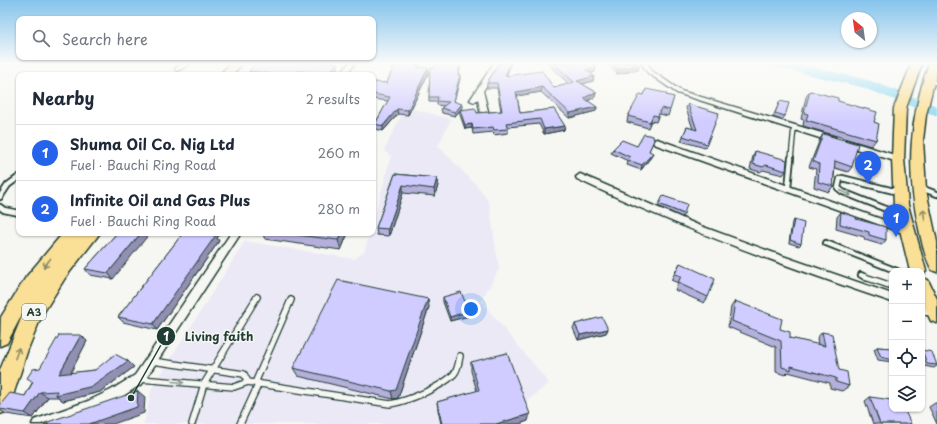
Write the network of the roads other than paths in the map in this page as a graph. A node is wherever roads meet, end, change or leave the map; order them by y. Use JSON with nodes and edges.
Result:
{"nodes":[{"id":1,"x":485,"y":83,"type":"edge"},
{"id":2,"x":666,"y":83,"type":"edge"},
{"id":3,"x":910,"y":83,"type":"edge"},
{"id":4,"x":930,"y":83,"type":"edge"},
{"id":5,"x":480,"y":90,"type":"junction"},
{"id":6,"x":474,"y":100,"type":"dead end"},
{"id":7,"x":484,"y":111,"type":"edge"},
{"id":8,"x":794,"y":127,"type":"junction"},
{"id":9,"x":657,"y":142,"type":"dead end"},
{"id":10,"x":898,"y":160,"type":"junction"},
{"id":11,"x":580,"y":177,"type":"dead end"},
{"id":12,"x":16,"y":178,"type":"edge"},
{"id":13,"x":917,"y":187,"type":"junction"},
{"id":14,"x":788,"y":188,"type":"junction"},
{"id":15,"x":900,"y":192,"type":"junction"},
{"id":16,"x":937,"y":194,"type":"edge"},
{"id":17,"x":0,"y":197,"type":"edge"},
{"id":18,"x":0,"y":207,"type":"edge"},
{"id":19,"x":16,"y":212,"type":"edge"},
{"id":20,"x":903,"y":216,"type":"junction"},
{"id":21,"x":906,"y":231,"type":"junction"},
{"id":22,"x":71,"y":236,"type":"edge"},
{"id":23,"x":90,"y":236,"type":"edge"},
{"id":24,"x":234,"y":236,"type":"edge"},
{"id":25,"x":826,"y":243,"type":"dead end"},
{"id":26,"x":937,"y":266,"type":"edge"},
{"id":27,"x":889,"y":268,"type":"edge"},
{"id":28,"x":917,"y":268,"type":"edge"},
{"id":29,"x":861,"y":275,"type":"dead end"},
{"id":30,"x":889,"y":285,"type":"edge"},
{"id":31,"x":925,"y":293,"type":"edge"},
{"id":32,"x":257,"y":297,"type":"dead end"},
{"id":33,"x":889,"y":297,"type":"edge"},
{"id":34,"x":291,"y":300,"type":"dead end"},
{"id":35,"x":932,"y":313,"type":"edge"},
{"id":36,"x":0,"y":336,"type":"edge"},
{"id":37,"x":460,"y":356,"type":"dead end"},
{"id":38,"x":152,"y":361,"type":"junction"},
{"id":39,"x":212,"y":370,"type":"junction"},
{"id":40,"x":139,"y":379,"type":"junction"},
{"id":41,"x":248,"y":382,"type":"junction"},
{"id":42,"x":257,"y":383,"type":"junction"},
{"id":43,"x":204,"y":384,"type":"junction"},
{"id":44,"x":0,"y":403,"type":"edge"},
{"id":45,"x":38,"y":424,"type":"edge"},
{"id":46,"x":192,"y":424,"type":"edge"},
{"id":47,"x":240,"y":424,"type":"edge"}],
"edges":[{"from":1,"to":5,"type":"street"},
{"from":2,"to":8,"type":"street"},
{"from":3,"to":10,"type":"main road"},
{"from":4,"to":13,"type":"main road"},
{"from":5,"to":6,"type":"street"},
{"from":5,"to":7,"type":"street"},
{"from":8,"to":10,"type":"street"},
{"from":8,"to":14,"type":"lane"},
{"from":9,"to":14,"type":"street"},
{"from":10,"to":15,"type":"main road"},
{"from":11,"to":33,"type":"street"},
{"from":12,"to":17,"type":"lane"},
{"from":13,"to":16,"type":"lane"},
{"from":26,"to":13,"type":"main road","one_way":true},
{"from":14,"to":21,"type":"street"},
{"from":15,"to":20,"type":"main road"},
{"from":15,"to":20,"type":"lane","one_way":true},
{"from":18,"to":19,"type":"lane"},
{"from":20,"to":21,"type":"main road"},
{"from":21,"to":28,"type":"main road"},
{"from":22,"to":36,"type":"highway","number":"A3","one_way":true},
{"from":44,"to":23,"type":"highway","number":"A3","one_way":true},
{"from":24,"to":38,"type":"street"},
{"from":25,"to":27,"type":"lane"},
{"from":29,"to":30,"type":"lane"},
{"from":31,"to":35,"type":"main road"},
{"from":32,"to":39,"type":"lane"},
{"from":34,"to":42,"type":"lane"},
{"from":37,"to":42,"type":"lane"},
{"from":38,"to":39,"type":"lane"},
{"from":38,"to":40,"type":"street"},
{"from":39,"to":41,"type":"lane"},
{"from":39,"to":43,"type":"lane"},
{"from":40,"to":43,"type":"lane","one_way":true},
{"from":40,"to":45,"type":"street"},
{"from":41,"to":42,"type":"lane"},
{"from":41,"to":43,"type":"lane"},
{"from":42,"to":47,"type":"lane"},
{"from":43,"to":46,"type":"lane"}]}
